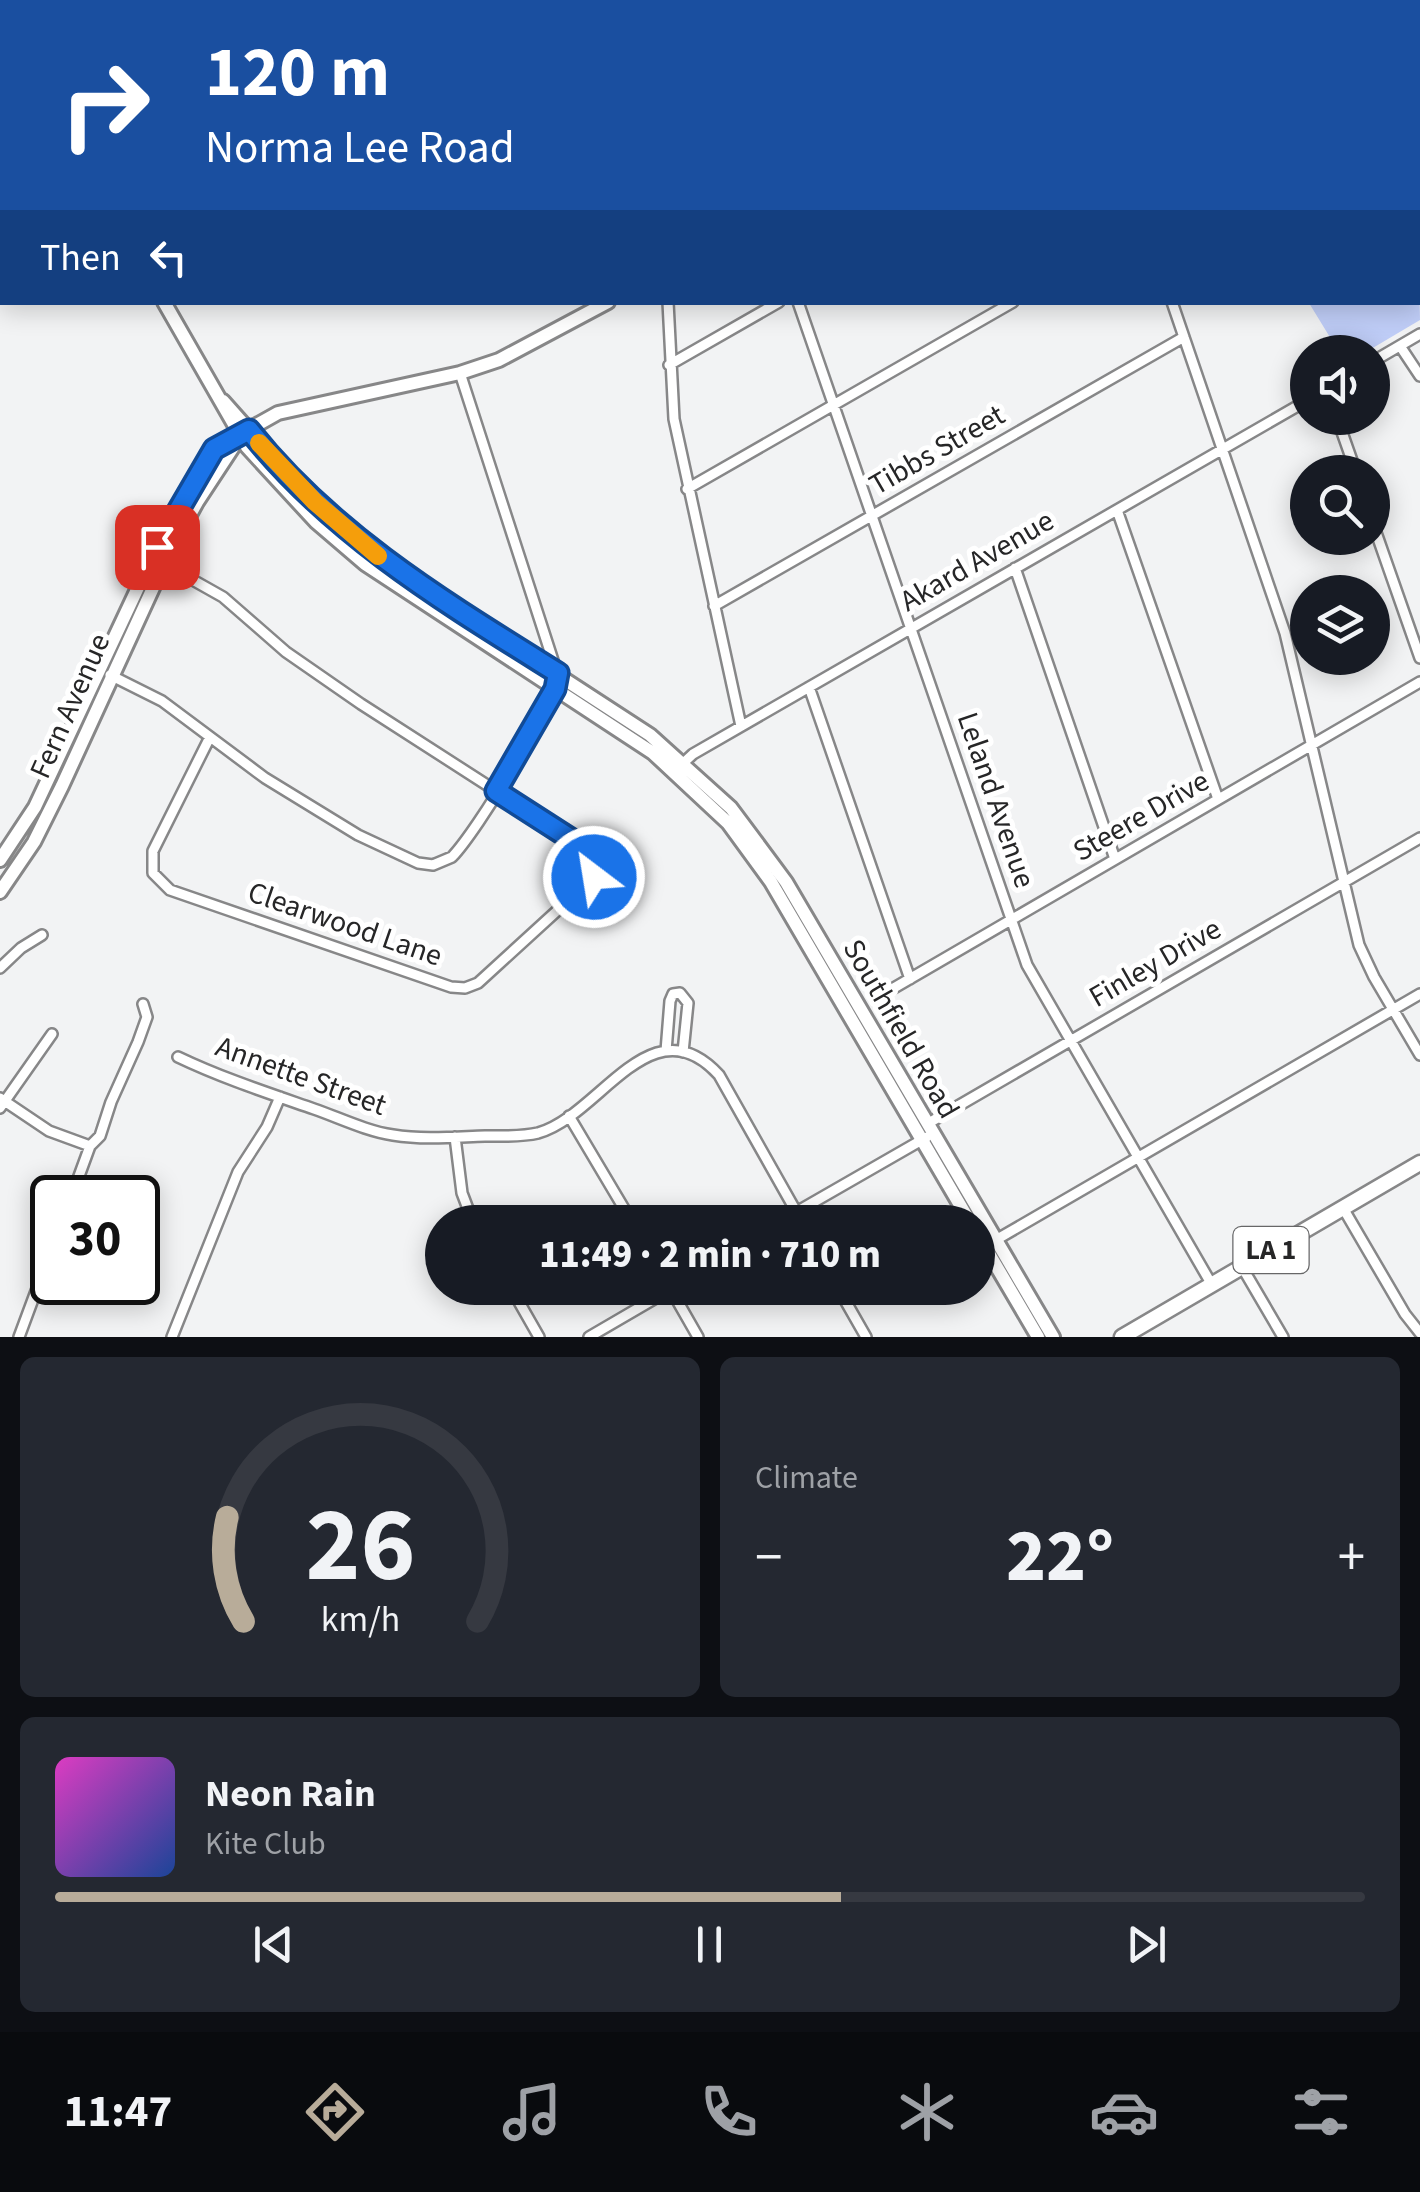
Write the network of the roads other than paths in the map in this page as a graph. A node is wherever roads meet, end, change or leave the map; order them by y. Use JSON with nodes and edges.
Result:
{"nodes":[{"id":1,"x":166,"y":305,"type":"edge"},
{"id":2,"x":603,"y":305,"type":"edge"},
{"id":3,"x":668,"y":305,"type":"edge"},
{"id":4,"x":774,"y":305,"type":"edge"},
{"id":5,"x":799,"y":305,"type":"edge"},
{"id":6,"x":1008,"y":305,"type":"edge"},
{"id":7,"x":1173,"y":305,"type":"edge"},
{"id":8,"x":1420,"y":334,"type":"edge"},
{"id":9,"x":1184,"y":336,"type":"junction"},
{"id":10,"x":1400,"y":346,"type":"junction"},
{"id":11,"x":1390,"y":352,"type":"edge"},
{"id":12,"x":669,"y":365,"type":"junction"},
{"id":13,"x":460,"y":372,"type":"junction"},
{"id":14,"x":1420,"y":376,"type":"edge"},
{"id":15,"x":834,"y":406,"type":"junction"},
{"id":16,"x":1290,"y":410,"type":"edge"},
{"id":17,"x":245,"y":433,"type":"junction"},
{"id":18,"x":1222,"y":449,"type":"junction"},
{"id":19,"x":688,"y":489,"type":"junction"},
{"id":20,"x":1117,"y":510,"type":"junction"},
{"id":21,"x":872,"y":515,"type":"junction"},
{"id":22,"x":1384,"y":555,"type":"edge"},
{"id":23,"x":158,"y":561,"type":"junction"},
{"id":24,"x":1015,"y":568,"type":"junction"},
{"id":25,"x":714,"y":606,"type":"junction"},
{"id":26,"x":910,"y":629,"type":"junction"},
{"id":27,"x":519,"y":657,"type":"junction"},
{"id":28,"x":1420,"y":658,"type":"edge"},
{"id":29,"x":104,"y":673,"type":"junction"},
{"id":30,"x":558,"y":673,"type":"junction"},
{"id":31,"x":1420,"y":682,"type":"edge"},
{"id":32,"x":809,"y":687,"type":"junction"},
{"id":33,"x":555,"y":689,"type":"junction"},
{"id":34,"x":741,"y":726,"type":"junction"},
{"id":35,"x":210,"y":737,"type":"junction"},
{"id":36,"x":1313,"y":744,"type":"junction"},
{"id":37,"x":680,"y":767,"type":"junction"},
{"id":38,"x":496,"y":791,"type":"junction"},
{"id":39,"x":1218,"y":799,"type":"junction"},
{"id":40,"x":1420,"y":838,"type":"edge"},
{"id":41,"x":1115,"y":859,"type":"junction"},
{"id":42,"x":0,"y":860,"type":"edge"},
{"id":43,"x":1344,"y":882,"type":"junction"},
{"id":44,"x":0,"y":892,"type":"edge"},
{"id":45,"x":1011,"y":920,"type":"junction"},
{"id":46,"x":42,"y":936,"type":"dead end"},
{"id":47,"x":0,"y":968,"type":"edge"},
{"id":48,"x":910,"y":979,"type":"junction"},
{"id":49,"x":887,"y":992,"type":"dead end"},
{"id":50,"x":1420,"y":994,"type":"edge"},
{"id":51,"x":143,"y":1004,"type":"dead end"},
{"id":52,"x":1393,"y":1010,"type":"junction"},
{"id":53,"x":52,"y":1034,"type":"dead end"},
{"id":54,"x":1070,"y":1041,"type":"junction"},
{"id":55,"x":666,"y":1051,"type":"junction"},
{"id":56,"x":683,"y":1052,"type":"junction"},
{"id":57,"x":1420,"y":1055,"type":"edge"},
{"id":58,"x":178,"y":1057,"type":"dead end"},
{"id":59,"x":280,"y":1097,"type":"junction"},
{"id":60,"x":2,"y":1102,"type":"edge"},
{"id":61,"x":570,"y":1116,"type":"junction"},
{"id":62,"x":925,"y":1132,"type":"junction"},
{"id":63,"x":456,"y":1137,"type":"junction"},
{"id":64,"x":90,"y":1146,"type":"junction"},
{"id":65,"x":1138,"y":1157,"type":"junction"},
{"id":66,"x":1420,"y":1164,"type":"edge"},
{"id":67,"x":79,"y":1175,"type":"edge"},
{"id":68,"x":467,"y":1205,"type":"edge"},
{"id":69,"x":622,"y":1205,"type":"edge"},
{"id":70,"x":792,"y":1205,"type":"edge"},
{"id":71,"x":807,"y":1205,"type":"edge"},
{"id":72,"x":962,"y":1205,"type":"edge"},
{"id":73,"x":966,"y":1205,"type":"edge"},
{"id":74,"x":1343,"y":1208,"type":"junction"},
{"id":75,"x":995,"y":1235,"type":"edge"},
{"id":76,"x":995,"y":1253,"type":"edge"},
{"id":77,"x":995,"y":1257,"type":"edge"},
{"id":78,"x":1242,"y":1267,"type":"junction"},
{"id":79,"x":1212,"y":1285,"type":"junction"},
{"id":80,"x":31,"y":1305,"type":"edge"},
{"id":81,"x":520,"y":1305,"type":"edge"},
{"id":82,"x":642,"y":1305,"type":"edge"},
{"id":83,"x":680,"y":1305,"type":"edge"},
{"id":84,"x":848,"y":1305,"type":"edge"},
{"id":85,"x":1404,"y":1314,"type":"junction"},
{"id":86,"x":1147,"y":1323,"type":"junction"},
{"id":87,"x":1420,"y":1333,"type":"edge"},
{"id":88,"x":19,"y":1337,"type":"edge"},
{"id":89,"x":172,"y":1337,"type":"edge"},
{"id":90,"x":539,"y":1337,"type":"edge"},
{"id":91,"x":588,"y":1337,"type":"edge"},
{"id":92,"x":698,"y":1337,"type":"edge"},
{"id":93,"x":866,"y":1337,"type":"edge"},
{"id":94,"x":1038,"y":1337,"type":"edge"},
{"id":95,"x":1053,"y":1337,"type":"edge"},
{"id":96,"x":1122,"y":1337,"type":"edge"},
{"id":97,"x":1155,"y":1337,"type":"edge"},
{"id":98,"x":1282,"y":1337,"type":"edge"},
{"id":99,"x":1414,"y":1337,"type":"edge"}],
"edges":[{"from":1,"to":17,"type":"main road"},
{"from":2,"to":13,"type":"main road","name":"Fern Avenue"},
{"from":3,"to":12,"type":"street"},
{"from":4,"to":12,"type":"street"},
{"from":5,"to":15,"type":"street","name":"Leland Avenue"},
{"from":6,"to":15,"type":"street"},
{"from":7,"to":9,"type":"street"},
{"from":8,"to":10,"type":"street"},
{"from":9,"to":18,"type":"street"},
{"from":9,"to":21,"type":"street","name":"Tibbs Street"},
{"from":10,"to":11,"type":"street"},
{"from":10,"to":14,"type":"street"},
{"from":12,"to":19,"type":"street"},
{"from":13,"to":17,"type":"main road","name":"Fern Avenue"},
{"from":13,"to":30,"type":"street"},
{"from":15,"to":19,"type":"street"},
{"from":15,"to":21,"type":"street","name":"Leland Avenue"},
{"from":16,"to":18,"type":"street","name":"Akard Avenue"},
{"from":17,"to":23,"type":"main road","name":"Fern Avenue"},
{"from":17,"to":27,"type":"main road"},
{"from":18,"to":20,"type":"street","name":"Akard Avenue"},
{"from":18,"to":36,"type":"street"},
{"from":19,"to":25,"type":"street"},
{"from":20,"to":24,"type":"street","name":"Akard Avenue"},
{"from":20,"to":39,"type":"street"},
{"from":21,"to":25,"type":"street","name":"Tibbs Street"},
{"from":21,"to":26,"type":"street","name":"Leland Avenue"},
{"from":22,"to":28,"type":"street"},
{"from":23,"to":29,"type":"main road","name":"Fern Avenue"},
{"from":23,"to":38,"type":"street"},
{"from":24,"to":26,"type":"street","name":"Akard Avenue"},
{"from":24,"to":41,"type":"street"},
{"from":25,"to":34,"type":"street"},
{"from":26,"to":32,"type":"street","name":"Akard Avenue"},
{"from":26,"to":45,"type":"street","name":"Leland Avenue"},
{"from":27,"to":30,"type":"main road"},
{"from":27,"to":33,"type":"main road"},
{"from":29,"to":35,"type":"street"},
{"from":29,"to":42,"type":"main road","name":"Fern Avenue"},
{"from":29,"to":44,"type":"main road","name":"Fern Avenue"},
{"from":30,"to":33,"type":"street"},
{"from":30,"to":37,"type":"main road"},
{"from":31,"to":36,"type":"street","name":"Steere Drive"},
{"from":32,"to":34,"type":"street","name":"Akard Avenue"},
{"from":32,"to":48,"type":"street"},
{"from":33,"to":37,"type":"main road"},
{"from":33,"to":38,"type":"street"},
{"from":34,"to":37,"type":"street","name":"Akard Avenue"},
{"from":35,"to":38,"type":"street"},
{"from":35,"to":38,"type":"street","name":"Clearwood Lane"},
{"from":36,"to":39,"type":"street","name":"Steere Drive"},
{"from":36,"to":43,"type":"street"},
{"from":37,"to":62,"type":"main road","name":"Southfield Road"},
{"from":39,"to":41,"type":"street","name":"Steere Drive"},
{"from":40,"to":43,"type":"street","name":"Finley Drive"},
{"from":41,"to":45,"type":"street","name":"Steere Drive"},
{"from":43,"to":52,"type":"street"},
{"from":43,"to":54,"type":"street","name":"Finley Drive"},
{"from":45,"to":48,"type":"street","name":"Steere Drive"},
{"from":45,"to":54,"type":"street","name":"Leland Avenue"},
{"from":46,"to":47,"type":"street"},
{"from":48,"to":49,"type":"street","name":"Steere Drive"},
{"from":50,"to":52,"type":"street"},
{"from":51,"to":64,"type":"street"},
{"from":52,"to":57,"type":"street"},
{"from":52,"to":65,"type":"street"},
{"from":53,"to":60,"type":"street"},
{"from":54,"to":62,"type":"street","name":"Finley Drive"},
{"from":54,"to":65,"type":"street","name":"Leland Avenue"},
{"from":55,"to":56,"type":"street","name":"Annette Street"},
{"from":55,"to":56,"type":"street"},
{"from":55,"to":61,"type":"street","name":"Annette Street"},
{"from":56,"to":70,"type":"street"},
{"from":58,"to":59,"type":"street","name":"Annette Street"},
{"from":59,"to":63,"type":"street","name":"Annette Street"},
{"from":59,"to":89,"type":"street"},
{"from":60,"to":64,"type":"street"},
{"from":61,"to":63,"type":"street","name":"Annette Street"},
{"from":61,"to":69,"type":"street"},
{"from":62,"to":71,"type":"street","name":"Finley Drive"},
{"from":62,"to":72,"type":"main road","name":"Southfield Road"},
{"from":62,"to":73,"type":"main road","name":"Southfield Road"},
{"from":63,"to":68,"type":"street"},
{"from":64,"to":67,"type":"street"},
{"from":65,"to":75,"type":"street"},
{"from":65,"to":79,"type":"street","name":"Leland Avenue"},
{"from":66,"to":74,"type":"main road","number":"LA 1"},
{"from":74,"to":78,"type":"main road","number":"LA 1"},
{"from":74,"to":85,"type":"street"},
{"from":76,"to":95,"type":"main road","name":"Southfield Road"},
{"from":77,"to":94,"type":"main road","name":"Southfield Road"},
{"from":78,"to":79,"type":"main road","number":"LA 1"},
{"from":78,"to":98,"type":"street"},
{"from":79,"to":86,"type":"main road","number":"LA 1"},
{"from":80,"to":88,"type":"street"},
{"from":81,"to":90,"type":"street"},
{"from":82,"to":91,"type":"street"},
{"from":83,"to":92,"type":"street"},
{"from":84,"to":93,"type":"street"},
{"from":85,"to":87,"type":"street"},
{"from":85,"to":99,"type":"street"},
{"from":86,"to":96,"type":"main road","number":"LA 1"},
{"from":86,"to":97,"type":"street"}]}
